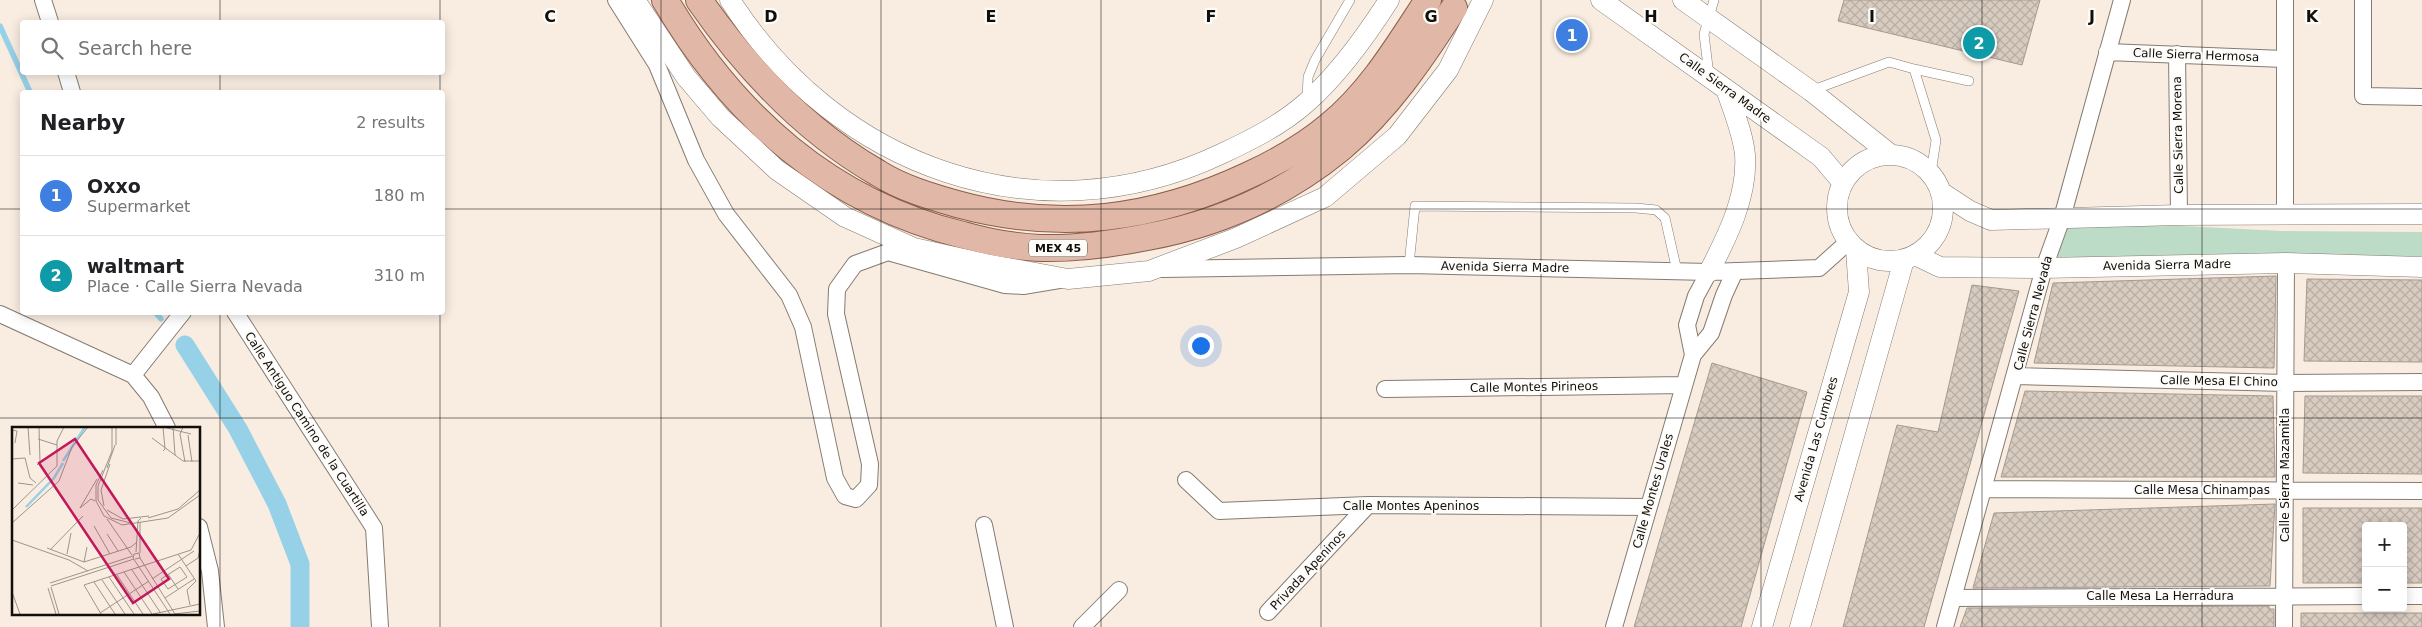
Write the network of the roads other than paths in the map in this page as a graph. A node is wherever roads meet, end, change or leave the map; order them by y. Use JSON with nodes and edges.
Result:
{"nodes":[{"id":1,"x":43,"y":0,"type":"edge"},
{"id":2,"x":616,"y":0,"type":"edge"},
{"id":3,"x":635,"y":0,"type":"edge"},
{"id":4,"x":664,"y":0,"type":"edge"},
{"id":5,"x":699,"y":0,"type":"edge"},
{"id":6,"x":730,"y":0,"type":"edge"},
{"id":7,"x":1350,"y":0,"type":"edge"},
{"id":8,"x":1389,"y":0,"type":"edge"},
{"id":9,"x":1428,"y":0,"type":"edge"},
{"id":10,"x":1601,"y":0,"type":"edge"},
{"id":11,"x":1683,"y":0,"type":"edge"},
{"id":12,"x":2122,"y":0,"type":"edge"},
{"id":13,"x":2286,"y":0,"type":"edge"},
{"id":14,"x":2363,"y":0,"type":"edge"},
{"id":15,"x":1472,"y":6,"type":"edge"},
{"id":16,"x":1711,"y":9,"type":"edge"},
{"id":17,"x":49,"y":20,"type":"edge"},
{"id":18,"x":2107,"y":52,"type":"junction"},
{"id":19,"x":2178,"y":54,"type":"junction"},
{"id":20,"x":2284,"y":59,"type":"junction"},
{"id":21,"x":1914,"y":69,"type":"junction"},
{"id":22,"x":67,"y":75,"type":"edge"},
{"id":23,"x":1709,"y":76,"type":"junction"},
{"id":24,"x":1969,"y":81,"type":"dead end"},
{"id":25,"x":1726,"y":89,"type":"junction"},
{"id":26,"x":71,"y":90,"type":"edge"},
{"id":27,"x":1811,"y":91,"type":"junction"},
{"id":28,"x":2422,"y":97,"type":"edge"},
{"id":29,"x":1307,"y":102,"type":"junction"},
{"id":30,"x":1890,"y":154,"type":"junction"},
{"id":31,"x":1931,"y":173,"type":"junction"},
{"id":32,"x":1843,"y":183,"type":"junction"},
{"id":33,"x":1941,"y":192,"type":"junction"},
{"id":34,"x":2285,"y":214,"type":"junction"},
{"id":35,"x":2422,"y":214,"type":"edge"},
{"id":36,"x":2179,"y":215,"type":"junction"},
{"id":37,"x":2062,"y":218,"type":"junction"},
{"id":38,"x":1852,"y":246,"type":"junction"},
{"id":39,"x":1909,"y":258,"type":"junction"},
{"id":40,"x":2286,"y":263,"type":"junction"},
{"id":41,"x":1409,"y":265,"type":"junction"},
{"id":42,"x":2422,"y":266,"type":"edge"},
{"id":43,"x":2044,"y":268,"type":"junction"},
{"id":44,"x":1152,"y":269,"type":"junction"},
{"id":45,"x":1677,"y":271,"type":"junction"},
{"id":46,"x":1735,"y":271,"type":"junction"},
{"id":47,"x":1709,"y":272,"type":"junction"},
{"id":48,"x":1068,"y":279,"type":"junction"},
{"id":49,"x":0,"y":314,"type":"edge"},
{"id":50,"x":181,"y":315,"type":"edge"},
{"id":51,"x":237,"y":315,"type":"edge"},
{"id":52,"x":1693,"y":355,"type":"junction"},
{"id":53,"x":133,"y":375,"type":"junction"},
{"id":54,"x":2016,"y":376,"type":"junction"},
{"id":55,"x":2422,"y":382,"type":"edge"},
{"id":56,"x":2285,"y":383,"type":"junction"},
{"id":57,"x":1684,"y":385,"type":"junction"},
{"id":58,"x":1385,"y":389,"type":"dead end"},
{"id":59,"x":166,"y":427,"type":"edge"},
{"id":60,"x":1186,"y":480,"type":"dead end"},
{"id":61,"x":1983,"y":488,"type":"junction"},
{"id":62,"x":2285,"y":491,"type":"junction"},
{"id":63,"x":2422,"y":491,"type":"edge"},
{"id":64,"x":1368,"y":505,"type":"junction"},
{"id":65,"x":1648,"y":507,"type":"junction"},
{"id":66,"x":984,"y":524,"type":"dead end"},
{"id":67,"x":200,"y":531,"type":"edge"},
{"id":68,"x":1119,"y":590,"type":"dead end"},
{"id":69,"x":2285,"y":596,"type":"junction"},
{"id":70,"x":2362,"y":596,"type":"edge"},
{"id":71,"x":2407,"y":596,"type":"edge"},
{"id":72,"x":2422,"y":596,"type":"edge"},
{"id":73,"x":1953,"y":598,"type":"junction"},
{"id":74,"x":1268,"y":612,"type":"dead end"},
{"id":75,"x":216,"y":627,"type":"edge"},
{"id":76,"x":380,"y":627,"type":"edge"},
{"id":77,"x":1005,"y":627,"type":"edge"},
{"id":78,"x":1082,"y":627,"type":"edge"},
{"id":79,"x":1614,"y":627,"type":"edge"},
{"id":80,"x":1762,"y":627,"type":"edge"},
{"id":81,"x":1800,"y":627,"type":"edge"},
{"id":82,"x":1946,"y":627,"type":"edge"},
{"id":83,"x":2284,"y":627,"type":"edge"}],
"edges":[{"from":1,"to":17,"type":"street"},
{"from":2,"to":48,"type":"street"},
{"from":3,"to":48,"type":"street"},
{"from":4,"to":15,"type":"main road","number":"MEX 45"},
{"from":5,"to":9,"type":"main road"},
{"from":6,"to":29,"type":"street"},
{"from":7,"to":29,"type":"lane"},
{"from":8,"to":29,"type":"street"},
{"from":10,"to":23,"type":"street","name":"Calle Sierra Madre"},
{"from":11,"to":16,"type":"street"},
{"from":12,"to":18,"type":"street","name":"Calle Sierra Nevada"},
{"from":13,"to":20,"type":"street"},
{"from":14,"to":28,"type":"street"},
{"from":15,"to":44,"type":"street"},
{"from":16,"to":23,"type":"lane"},
{"from":16,"to":27,"type":"street"},
{"from":18,"to":19,"type":"street","name":"Calle Sierra Hermosa"},
{"from":18,"to":37,"type":"street","name":"Calle Sierra Nevada"},
{"from":19,"to":20,"type":"street","name":"Calle Sierra Hermosa"},
{"from":19,"to":36,"type":"street","name":"Calle Sierra Morena"},
{"from":20,"to":34,"type":"street"},
{"from":21,"to":24,"type":"lane"},
{"from":21,"to":27,"type":"lane"},
{"from":21,"to":31,"type":"lane"},
{"from":22,"to":26,"type":"street"},
{"from":23,"to":25,"type":"street","name":"Calle Sierra Madre"},
{"from":25,"to":32,"type":"street","name":"Calle Sierra Madre"},
{"from":25,"to":47,"type":"street"},
{"from":27,"to":30,"type":"street"},
{"from":30,"to":31,"type":"street"},
{"from":30,"to":32,"type":"street"},
{"from":31,"to":33,"type":"street"},
{"from":32,"to":38,"type":"street"},
{"from":33,"to":37,"type":"street"},
{"from":33,"to":39,"type":"street"},
{"from":34,"to":35,"type":"street"},
{"from":34,"to":36,"type":"street"},
{"from":36,"to":37,"type":"street"},
{"from":37,"to":43,"type":"street","name":"Calle Sierra Nevada"},
{"from":38,"to":39,"type":"street"},
{"from":38,"to":46,"type":"street","name":"Avenida Sierra Madre"},
{"from":38,"to":80,"type":"street","name":"Avenida Las Cumbres"},
{"from":39,"to":43,"type":"street","name":"Avenida Sierra Madre"},
{"from":39,"to":81,"type":"street"},
{"from":40,"to":42,"type":"street","name":"Avenida Sierra Madre"},
{"from":40,"to":43,"type":"street","name":"Avenida Sierra Madre"},
{"from":40,"to":56,"type":"street","name":"Calle Sierra Mazamitla"},
{"from":41,"to":44,"type":"street","name":"Avenida Sierra Madre"},
{"from":41,"to":45,"type":"street","name":"Avenida Sierra Madre"},
{"from":41,"to":45,"type":"lane"},
{"from":43,"to":54,"type":"street","name":"Calle Sierra Nevada"},
{"from":44,"to":48,"type":"street"},
{"from":45,"to":47,"type":"street","name":"Avenida Sierra Madre"},
{"from":46,"to":47,"type":"street","name":"Avenida Sierra Madre"},
{"from":46,"to":52,"type":"street","name":"Calle Montes Urales"},
{"from":47,"to":52,"type":"street","name":"Calle Montes Urales"},
{"from":49,"to":53,"type":"street"},
{"from":50,"to":53,"type":"street"},
{"from":51,"to":76,"type":"street","name":"Calle Antiguo Camino de la Cuartilla"},
{"from":52,"to":57,"type":"street","name":"Calle Montes Urales"},
{"from":53,"to":59,"type":"street"},
{"from":54,"to":56,"type":"street","name":"Calle Mesa El Chino"},
{"from":54,"to":61,"type":"street","name":"Calle Sierra Nevada"},
{"from":55,"to":56,"type":"street","name":"Calle Mesa El Chino"},
{"from":56,"to":62,"type":"street","name":"Calle Sierra Mazamitla"},
{"from":57,"to":58,"type":"street","name":"Calle Montes Pirineos"},
{"from":57,"to":65,"type":"street","name":"Calle Montes Urales"},
{"from":60,"to":64,"type":"street","name":"Calle Montes Apeninos"},
{"from":61,"to":62,"type":"street","name":"Calle Mesa Chinampas"},
{"from":61,"to":73,"type":"street","name":"Calle Sierra Nevada"},
{"from":62,"to":63,"type":"street","name":"Calle Mesa Chinampas"},
{"from":62,"to":69,"type":"street","name":"Calle Sierra Mazamitla"},
{"from":64,"to":65,"type":"street","name":"Calle Montes Apeninos"},
{"from":64,"to":74,"type":"street","name":"Privada Apeninos"},
{"from":65,"to":79,"type":"street","name":"Calle Montes Urales"},
{"from":66,"to":77,"type":"street"},
{"from":67,"to":75,"type":"street"},
{"from":68,"to":78,"type":"street"},
{"from":69,"to":70,"type":"street","name":"Calle Mesa La Herradura"},
{"from":69,"to":73,"type":"street","name":"Calle Mesa La Herradura"},
{"from":69,"to":83,"type":"street","name":"Calle Sierra Mazamitla"},
{"from":71,"to":72,"type":"street"},
{"from":73,"to":82,"type":"street","name":"Calle Sierra Nevada"}]}
